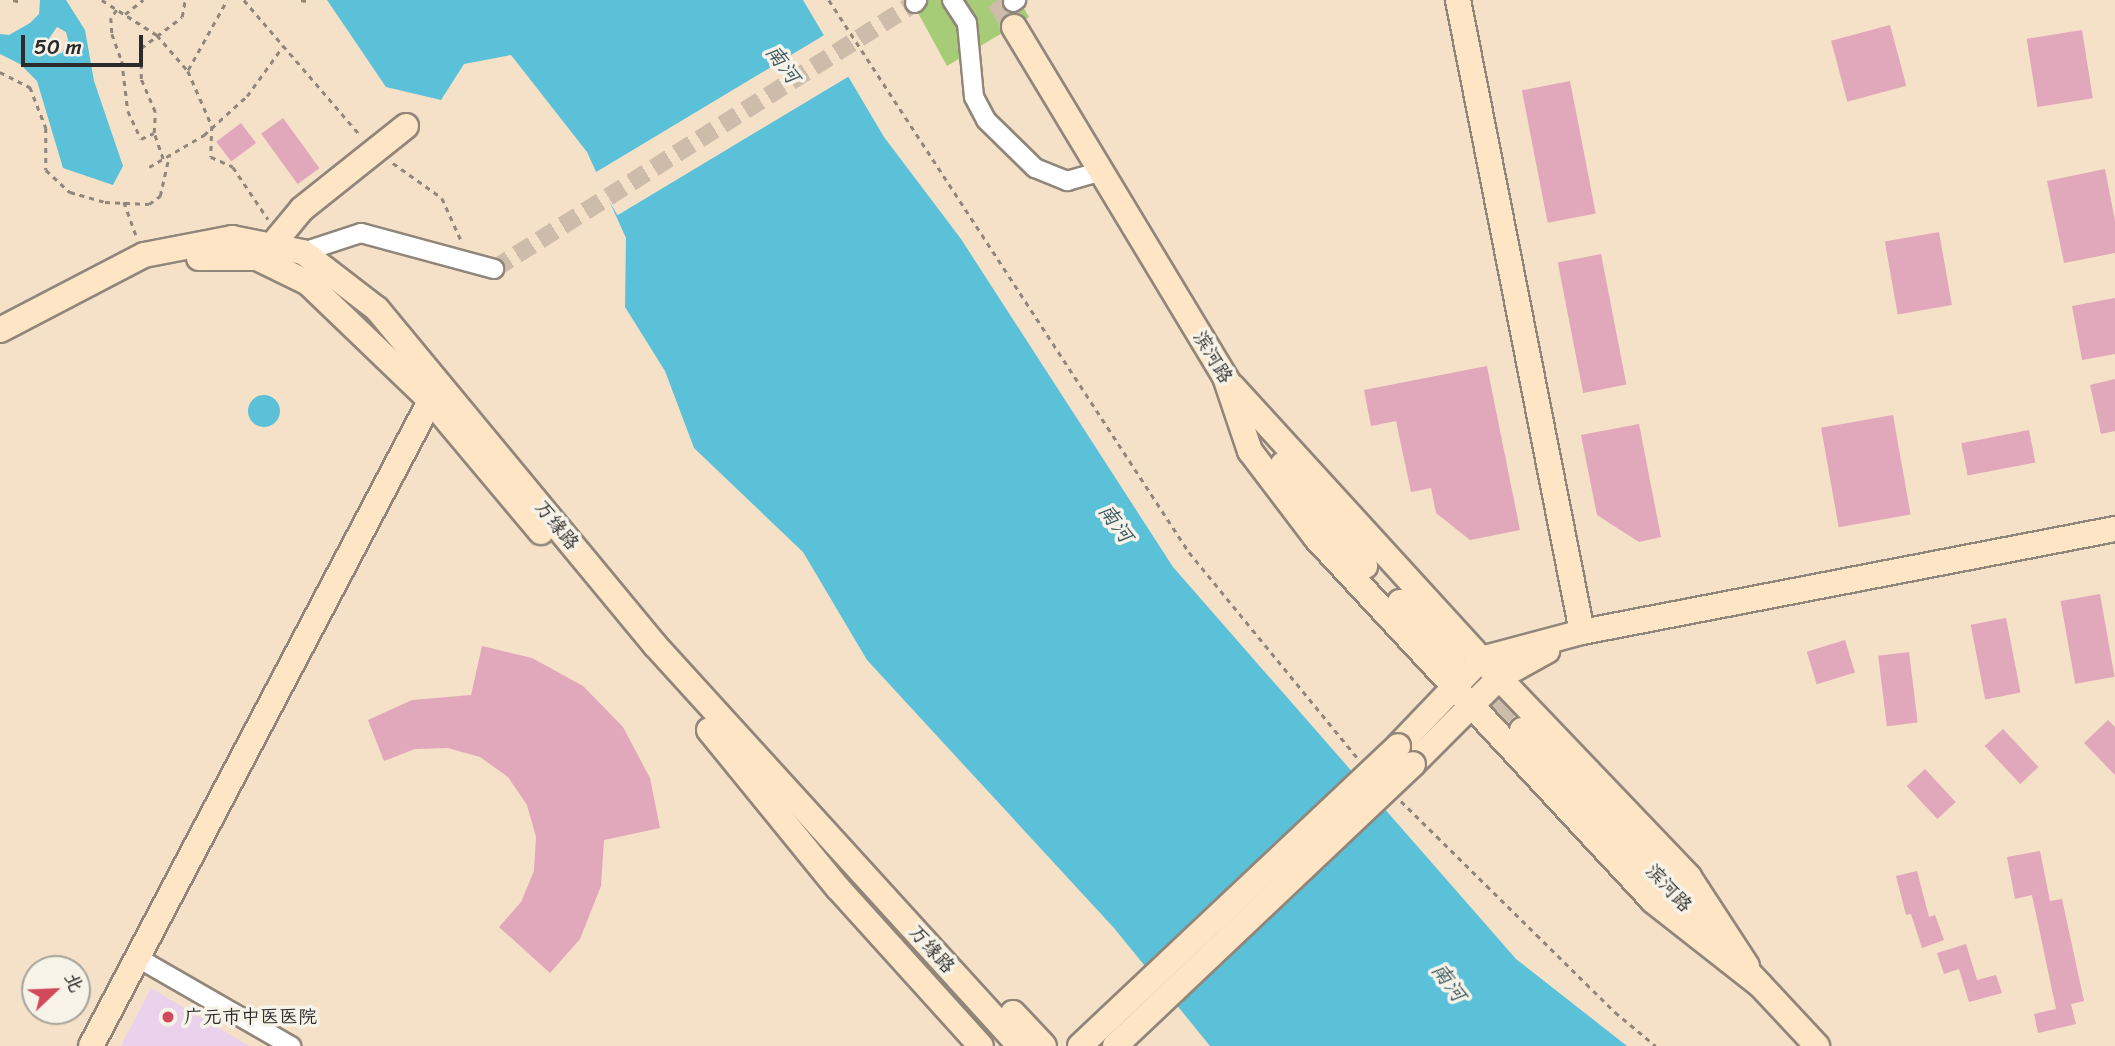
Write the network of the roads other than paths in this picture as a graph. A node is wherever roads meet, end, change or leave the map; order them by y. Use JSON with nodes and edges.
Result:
{"nodes":[{"id":1,"x":953,"y":0,"type":"edge"},
{"id":2,"x":1458,"y":0,"type":"edge"},
{"id":3,"x":1014,"y":27,"type":"tunnel mouth"},
{"id":4,"x":406,"y":126,"type":"dead end"},
{"id":5,"x":1103,"y":172,"type":"junction"},
{"id":6,"x":277,"y":240,"type":"junction"},
{"id":7,"x":303,"y":252,"type":"junction"},
{"id":8,"x":494,"y":269,"type":"dead end"},
{"id":9,"x":0,"y":330,"type":"edge"},
{"id":10,"x":0,"y":335,"type":"edge"},
{"id":11,"x":1226,"y":380,"type":"junction"},
{"id":12,"x":436,"y":392,"type":"junction"},
{"id":13,"x":2115,"y":529,"type":"edge"},
{"id":14,"x":1582,"y":632,"type":"junction"},
{"id":15,"x":1453,"y":658,"type":"tunnel mouth"},
{"id":16,"x":1481,"y":659,"type":"junction"},
{"id":17,"x":1500,"y":677,"type":"junction"},
{"id":18,"x":1454,"y":685,"type":"junction"},
{"id":19,"x":701,"y":697,"type":"junction"},
{"id":20,"x":1472,"y":705,"type":"junction"},
{"id":21,"x":709,"y":730,"type":"junction"},
{"id":22,"x":1522,"y":730,"type":"tunnel mouth"},
{"id":23,"x":1406,"y":755,"type":"junction"},
{"id":24,"x":138,"y":958,"type":"junction"},
{"id":25,"x":1759,"y":984,"type":"junction"},
{"id":26,"x":91,"y":1046,"type":"edge"},
{"id":27,"x":291,"y":1046,"type":"edge"},
{"id":28,"x":981,"y":1046,"type":"edge"},
{"id":29,"x":1005,"y":1046,"type":"edge"},
{"id":30,"x":1020,"y":1046,"type":"edge"},
{"id":31,"x":1044,"y":1046,"type":"edge"},
{"id":32,"x":1080,"y":1046,"type":"edge"},
{"id":33,"x":1115,"y":1046,"type":"edge"},
{"id":34,"x":1817,"y":1046,"type":"edge"}],
"edges":[{"from":1,"to":5,"type":"street"},
{"from":2,"to":14,"type":"main road"},
{"from":3,"to":5,"type":"main road","name":"滨河路"},
{"from":4,"to":6,"type":"main road"},
{"from":5,"to":11,"type":"main road","name":"滨河路"},
{"from":6,"to":7,"type":"main road","name":"万缘路"},
{"from":6,"to":9,"type":"main road","name":"万缘路"},
{"from":7,"to":8,"type":"street"},
{"from":7,"to":12,"type":"main road","name":"万缘路"},
{"from":10,"to":12,"type":"main road","name":"万缘路"},
{"from":11,"to":15,"type":"main road","name":"滨河路"},
{"from":11,"to":16,"type":"main road"},
{"from":11,"to":18,"type":"main road"},
{"from":12,"to":19,"type":"main road","name":"万缘路"},
{"from":12,"to":21,"type":"main road","name":"万缘路"},
{"from":12,"to":24,"type":"main road"},
{"from":13,"to":14,"type":"main road"},
{"from":14,"to":16,"type":"main road"},
{"from":14,"to":17,"type":"main road"},
{"from":16,"to":17,"type":"main road"},
{"from":16,"to":18,"type":"main road"},
{"from":17,"to":20,"type":"main road"},
{"from":17,"to":25,"type":"main road"},
{"from":18,"to":20,"type":"main road"},
{"from":18,"to":23,"type":"main road"},
{"from":19,"to":30,"type":"main road","name":"万缘路"},
{"from":19,"to":31,"type":"main road"},
{"from":20,"to":23,"type":"main road"},
{"from":20,"to":25,"type":"main road"},
{"from":21,"to":28,"type":"main road"},
{"from":21,"to":29,"type":"main road","name":"万缘路"},
{"from":22,"to":25,"type":"main road","name":"滨河路"},
{"from":23,"to":32,"type":"main road","bridge":true},
{"from":23,"to":33,"type":"main road","bridge":true},
{"from":24,"to":26,"type":"main road"},
{"from":24,"to":27,"type":"street"},
{"from":25,"to":34,"type":"main road","name":"滨河路"}]}
